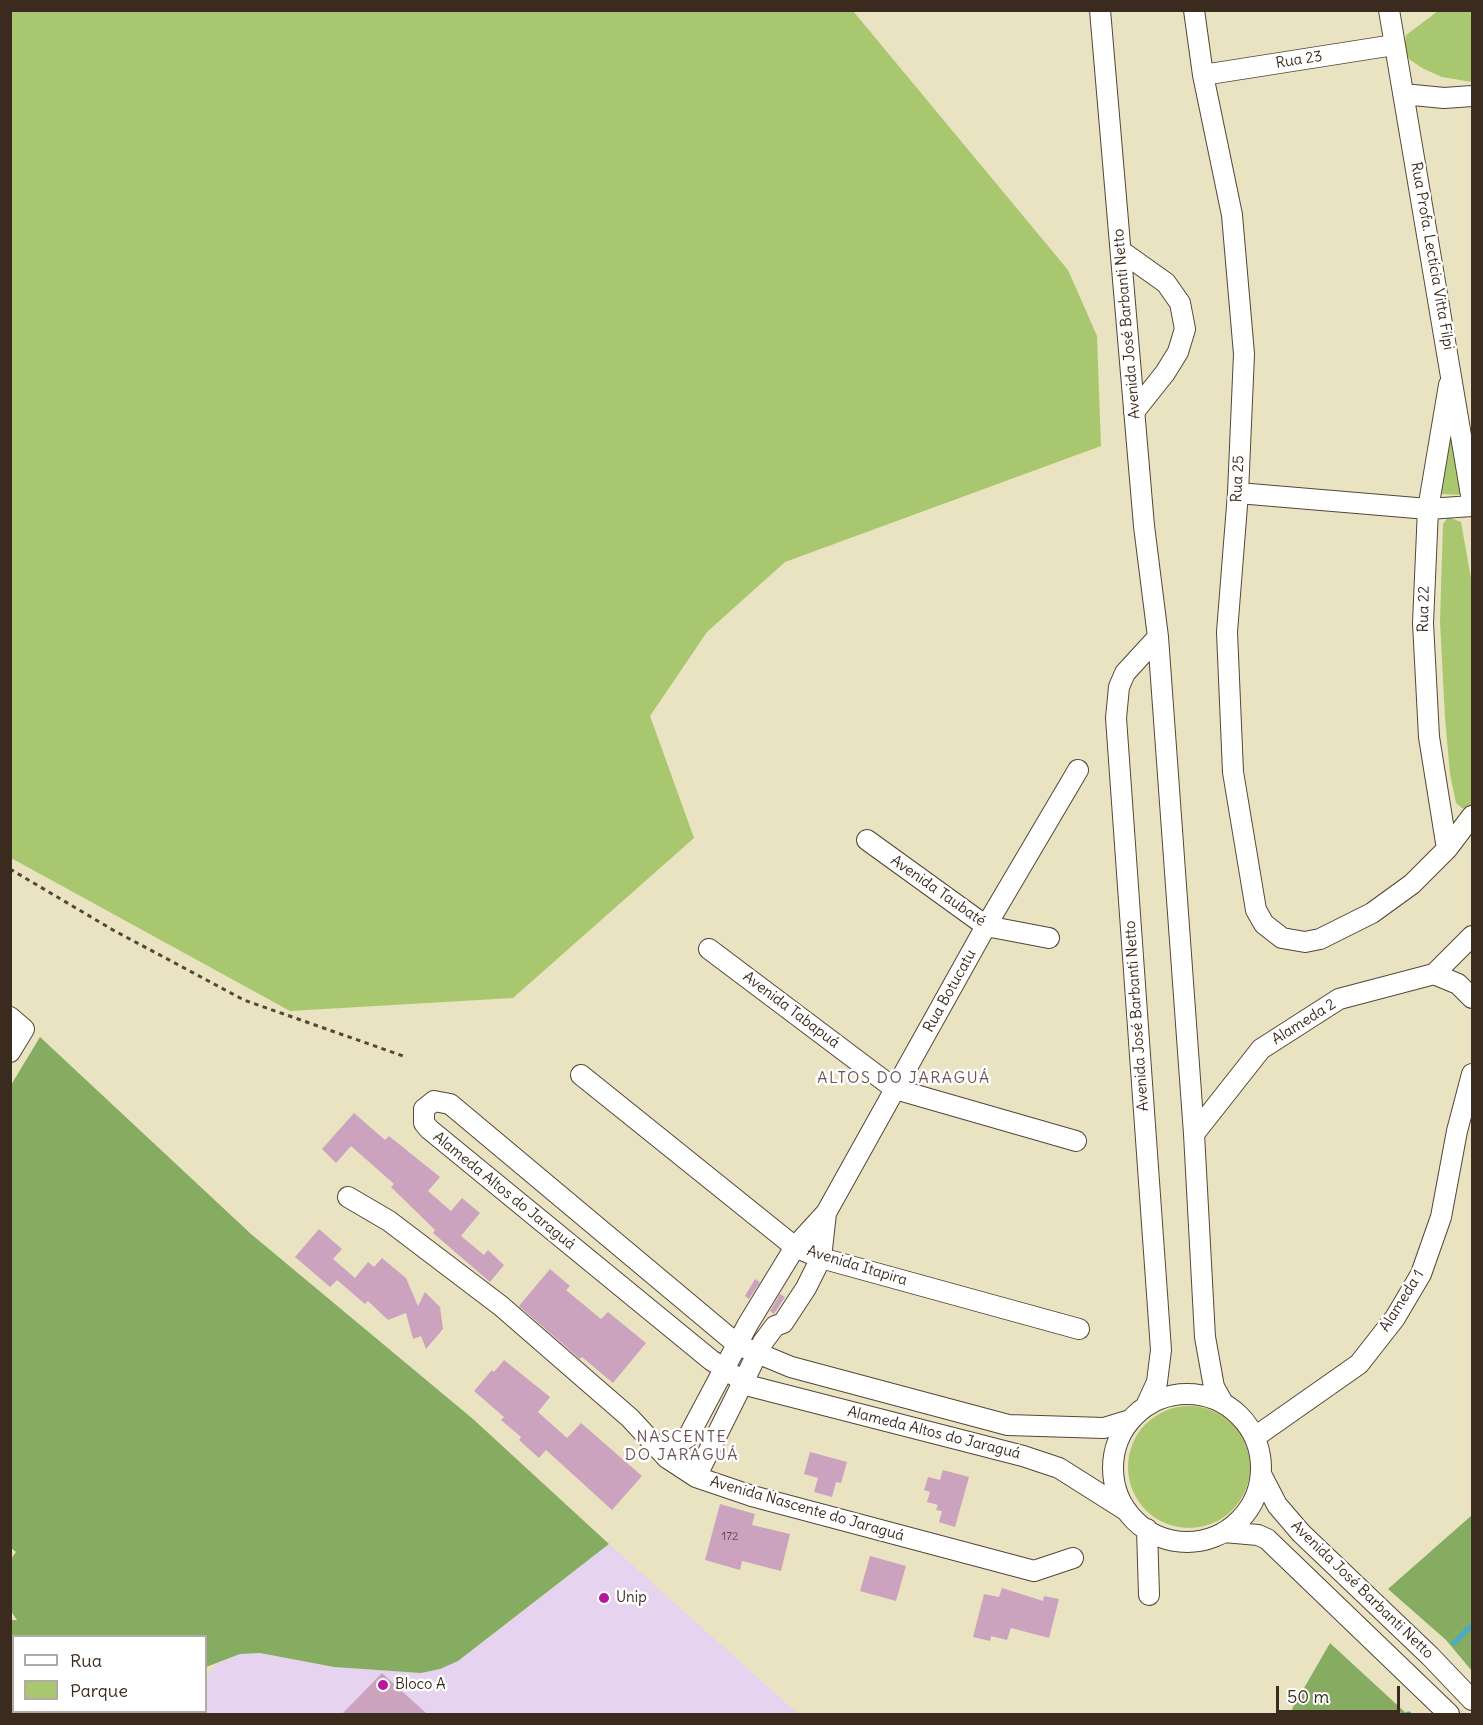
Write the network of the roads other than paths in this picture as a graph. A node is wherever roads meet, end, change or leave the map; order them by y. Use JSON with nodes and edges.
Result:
{"nodes":[{"id":1,"x":1100,"y":10,"type":"edge"},
{"id":2,"x":1194,"y":10,"type":"edge"},
{"id":3,"x":1391,"y":12,"type":"edge"},
{"id":4,"x":1394,"y":45,"type":"junction"},
{"id":5,"x":1203,"y":75,"type":"junction"},
{"id":6,"x":1403,"y":94,"type":"junction"},
{"id":7,"x":1473,"y":96,"type":"edge"},
{"id":8,"x":1121,"y":251,"type":"junction"},
{"id":9,"x":1452,"y":368,"type":"junction"},
{"id":10,"x":1134,"y":412,"type":"junction"},
{"id":11,"x":1238,"y":493,"type":"junction"},
{"id":12,"x":1473,"y":503,"type":"edge"},
{"id":13,"x":1428,"y":509,"type":"junction"},
{"id":14,"x":1158,"y":638,"type":"junction"},
{"id":15,"x":1078,"y":770,"type":"dead end"},
{"id":16,"x":1473,"y":816,"type":"edge"},
{"id":17,"x":867,"y":840,"type":"dead end"},
{"id":18,"x":1447,"y":849,"type":"junction"},
{"id":19,"x":986,"y":926,"type":"junction"},
{"id":20,"x":1473,"y":936,"type":"edge"},
{"id":21,"x":1049,"y":938,"type":"dead end"},
{"id":22,"x":709,"y":949,"type":"dead end"},
{"id":23,"x":1434,"y":974,"type":"junction"},
{"id":24,"x":1473,"y":998,"type":"edge"},
{"id":25,"x":10,"y":1017,"type":"edge"},
{"id":26,"x":10,"y":1052,"type":"edge"},
{"id":27,"x":1473,"y":1074,"type":"edge"},
{"id":28,"x":581,"y":1075,"type":"dead end"},
{"id":29,"x":895,"y":1089,"type":"junction"},
{"id":30,"x":1194,"y":1134,"type":"junction"},
{"id":31,"x":1076,"y":1142,"type":"dead end"},
{"id":32,"x":348,"y":1197,"type":"dead end"},
{"id":33,"x":826,"y":1213,"type":"junction"},
{"id":34,"x":795,"y":1247,"type":"junction"},
{"id":35,"x":816,"y":1265,"type":"junction"},
{"id":36,"x":1079,"y":1329,"type":"dead end"},
{"id":37,"x":738,"y":1345,"type":"junction"},
{"id":38,"x":757,"y":1353,"type":"junction"},
{"id":39,"x":722,"y":1374,"type":"junction"},
{"id":40,"x":743,"y":1382,"type":"junction"},
{"id":41,"x":1223,"y":1403,"type":"junction"},
{"id":42,"x":1146,"y":1406,"type":"junction"},
{"id":43,"x":1130,"y":1420,"type":"junction"},
{"id":44,"x":1255,"y":1437,"type":"junction"},
{"id":45,"x":672,"y":1451,"type":"junction"},
{"id":46,"x":1261,"y":1474,"type":"junction"},
{"id":47,"x":696,"y":1477,"type":"junction"},
{"id":48,"x":1127,"y":1510,"type":"junction"},
{"id":49,"x":1147,"y":1529,"type":"junction"},
{"id":50,"x":1224,"y":1532,"type":"junction"},
{"id":51,"x":1073,"y":1558,"type":"dead end"},
{"id":52,"x":1149,"y":1594,"type":"dead end"},
{"id":53,"x":1473,"y":1700,"type":"edge"},
{"id":54,"x":1449,"y":1714,"type":"edge"}],
"edges":[{"from":1,"to":8,"type":"street","name":"Avenida José Barbanti Netto"},
{"from":2,"to":5,"type":"street","name":"Rua 25"},
{"from":3,"to":4,"type":"street","name":"Rua Profa. Lectícia Vitta Filpi"},
{"from":4,"to":5,"type":"street","name":"Rua 23"},
{"from":4,"to":6,"type":"street","name":"Rua Profa. Lectícia Vitta Filpi"},
{"from":5,"to":11,"type":"street","name":"Rua 25"},
{"from":6,"to":7,"type":"street"},
{"from":6,"to":9,"type":"street","name":"Rua Profa. Lectícia Vitta Filpi"},
{"from":8,"to":10,"type":"street","name":"Avenida José Barbanti Netto"},
{"from":8,"to":10,"type":"street"},
{"from":9,"to":12,"type":"street","name":"Rua Profa. Lectícia Vitta Filpi"},
{"from":9,"to":13,"type":"street","name":"Rua 22"},
{"from":10,"to":14,"type":"street","name":"Avenida José Barbanti Netto"},
{"from":11,"to":13,"type":"street"},
{"from":11,"to":18,"type":"street","name":"Rua 25"},
{"from":12,"to":13,"type":"street"},
{"from":13,"to":18,"type":"street","name":"Rua 22"},
{"from":14,"to":30,"type":"street","name":"Avenida José Barbanti Netto"},
{"from":14,"to":42,"type":"street","name":"Avenida José Barbanti Netto"},
{"from":15,"to":19,"type":"street","name":"Rua Botucatu"},
{"from":16,"to":18,"type":"street"},
{"from":17,"to":19,"type":"street","name":"Avenida Taubaté"},
{"from":19,"to":21,"type":"street","name":"Avenida Taubaté"},
{"from":19,"to":29,"type":"street","name":"Rua Botucatu"},
{"from":20,"to":23,"type":"street","name":"Alameda 2"},
{"from":22,"to":29,"type":"street","name":"Avenida Tabapuá"},
{"from":23,"to":24,"type":"street"},
{"from":23,"to":30,"type":"street","name":"Alameda 2"},
{"from":25,"to":26,"type":"street"},
{"from":27,"to":44,"type":"street","name":"Alameda 1"},
{"from":28,"to":34,"type":"street","name":"Avenida Itapira"},
{"from":29,"to":31,"type":"street","name":"Avenida Tabapuá"},
{"from":29,"to":33,"type":"street","name":"Rua Botucatu"},
{"from":30,"to":41,"type":"street","name":"Avenida José Barbanti Netto"},
{"from":32,"to":45,"type":"street","name":"Avenida Nascente do Jaraguá"},
{"from":33,"to":34,"type":"street","name":"Rua Botucatu"},
{"from":33,"to":35,"type":"street","name":"Rua Botucatu"},
{"from":34,"to":35,"type":"street","name":"Avenida Itapira"},
{"from":34,"to":37,"type":"street","name":"Rua Botucatu"},
{"from":35,"to":36,"type":"street","name":"Avenida Itapira"},
{"from":35,"to":38,"type":"street","name":"Rua Botucatu"},
{"from":37,"to":38,"type":"street","name":"Alameda Altos do Jaraguá"},
{"from":37,"to":39,"type":"street","name":"Rua Botucatu"},
{"from":37,"to":39,"type":"street","name":"Alameda Altos do Jaraguá"},
{"from":38,"to":40,"type":"street","name":"Rua Botucatu"},
{"from":38,"to":43,"type":"street","name":"Alameda Altos do Jaraguá"},
{"from":39,"to":40,"type":"street","name":"Alameda Altos do Jaraguá"},
{"from":39,"to":45,"type":"street"},
{"from":40,"to":47,"type":"street","name":"Rua Botucatu"},
{"from":40,"to":48,"type":"street","name":"Alameda Altos do Jaraguá"},
{"from":41,"to":42,"type":"street"},
{"from":41,"to":44,"type":"street"},
{"from":42,"to":43,"type":"street"},
{"from":43,"to":48,"type":"street"},
{"from":44,"to":46,"type":"street"},
{"from":45,"to":47,"type":"street","name":"Avenida Nascente do Jaraguá"},
{"from":46,"to":50,"type":"street"},
{"from":46,"to":53,"type":"street","name":"Avenida José Barbanti Netto"},
{"from":47,"to":51,"type":"street","name":"Avenida Nascente do Jaraguá"},
{"from":48,"to":49,"type":"street"},
{"from":49,"to":50,"type":"street"},
{"from":49,"to":52,"type":"street"},
{"from":50,"to":54,"type":"street","name":"Avenida José Barbanti Netto"}]}
